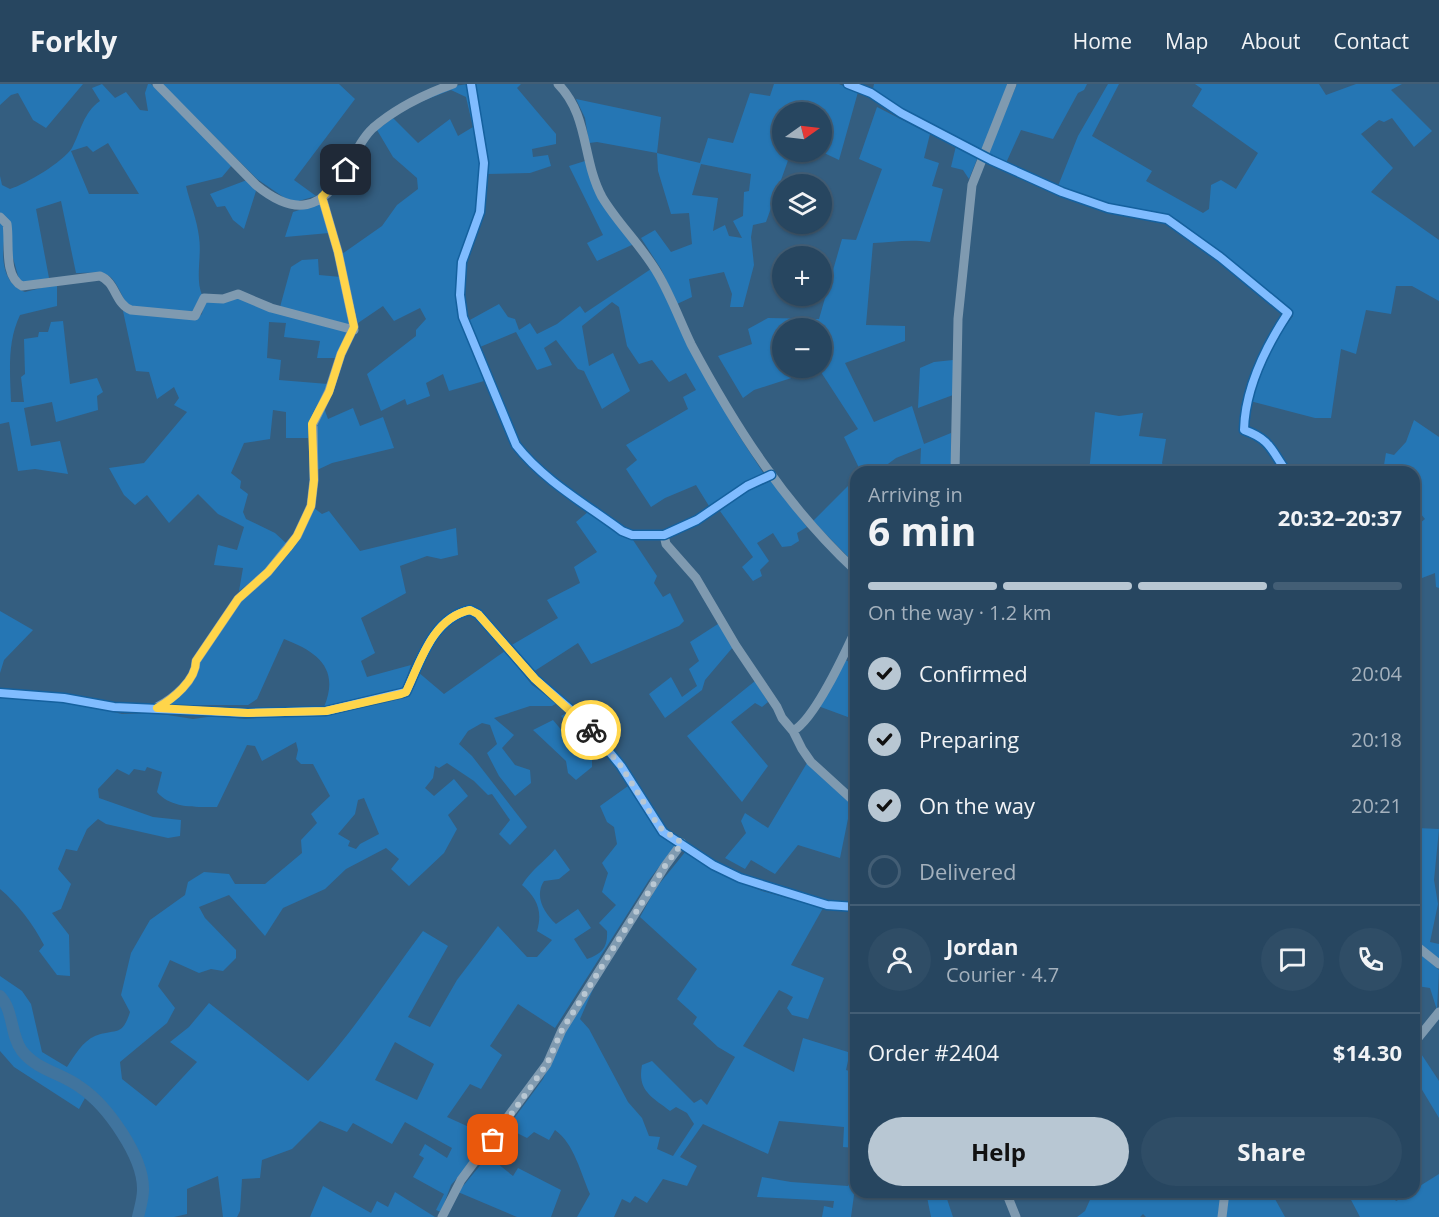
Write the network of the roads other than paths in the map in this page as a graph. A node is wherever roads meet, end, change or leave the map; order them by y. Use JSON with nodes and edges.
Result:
{"nodes":[{"id":1,"x":157,"y":84,"type":"edge"},
{"id":2,"x":453,"y":84,"type":"edge"},
{"id":3,"x":471,"y":84,"type":"edge"},
{"id":4,"x":558,"y":84,"type":"edge"},
{"id":5,"x":848,"y":84,"type":"edge"},
{"id":6,"x":1012,"y":84,"type":"edge"},
{"id":7,"x":983,"y":156,"type":"junction"},
{"id":8,"x":322,"y":197,"type":"junction"},
{"id":9,"x":0,"y":217,"type":"edge"},
{"id":10,"x":354,"y":330,"type":"junction"},
{"id":11,"x":955,"y":466,"type":"edge"},
{"id":12,"x":1283,"y":466,"type":"edge"},
{"id":13,"x":771,"y":476,"type":"junction"},
{"id":14,"x":664,"y":535,"type":"junction"},
{"id":15,"x":850,"y":565,"type":"edge"},
{"id":16,"x":850,"y":640,"type":"edge"},
{"id":17,"x":0,"y":693,"type":"edge"},
{"id":18,"x":157,"y":708,"type":"junction"},
{"id":19,"x":793,"y":731,"type":"junction"},
{"id":20,"x":850,"y":798,"type":"edge"},
{"id":21,"x":682,"y":843,"type":"junction"},
{"id":22,"x":850,"y":907,"type":"edge"},
{"id":23,"x":1420,"y":949,"type":"edge"},
{"id":24,"x":1439,"y":963,"type":"edge"},
{"id":25,"x":1439,"y":1012,"type":"edge"},
{"id":26,"x":1420,"y":1036,"type":"edge"},
{"id":27,"x":1008,"y":1198,"type":"edge"},
{"id":28,"x":1224,"y":1198,"type":"edge"},
{"id":29,"x":442,"y":1217,"type":"edge"},
{"id":30,"x":1016,"y":1217,"type":"edge"},
{"id":31,"x":1222,"y":1217,"type":"edge"}],
"edges":[{"from":1,"to":8,"type":"street"},
{"from":2,"to":8,"type":"street"},
{"from":3,"to":14,"type":"street"},
{"from":4,"to":13,"type":"street"},
{"from":5,"to":7,"type":"street"},
{"from":6,"to":7,"type":"street"},
{"from":7,"to":11,"type":"street"},
{"from":7,"to":12,"type":"street"},
{"from":8,"to":10,"type":"street"},
{"from":9,"to":10,"type":"street"},
{"from":10,"to":18,"type":"street"},
{"from":13,"to":14,"type":"street"},
{"from":13,"to":15,"type":"street"},
{"from":14,"to":19,"type":"street"},
{"from":16,"to":19,"type":"street"},
{"from":17,"to":18,"type":"street"},
{"from":18,"to":21,"type":"street"},
{"from":19,"to":20,"type":"street"},
{"from":21,"to":22,"type":"street"},
{"from":21,"to":29,"type":"street"},
{"from":23,"to":24,"type":"street"},
{"from":25,"to":26,"type":"street"},
{"from":27,"to":30,"type":"street"},
{"from":28,"to":31,"type":"street"}]}
